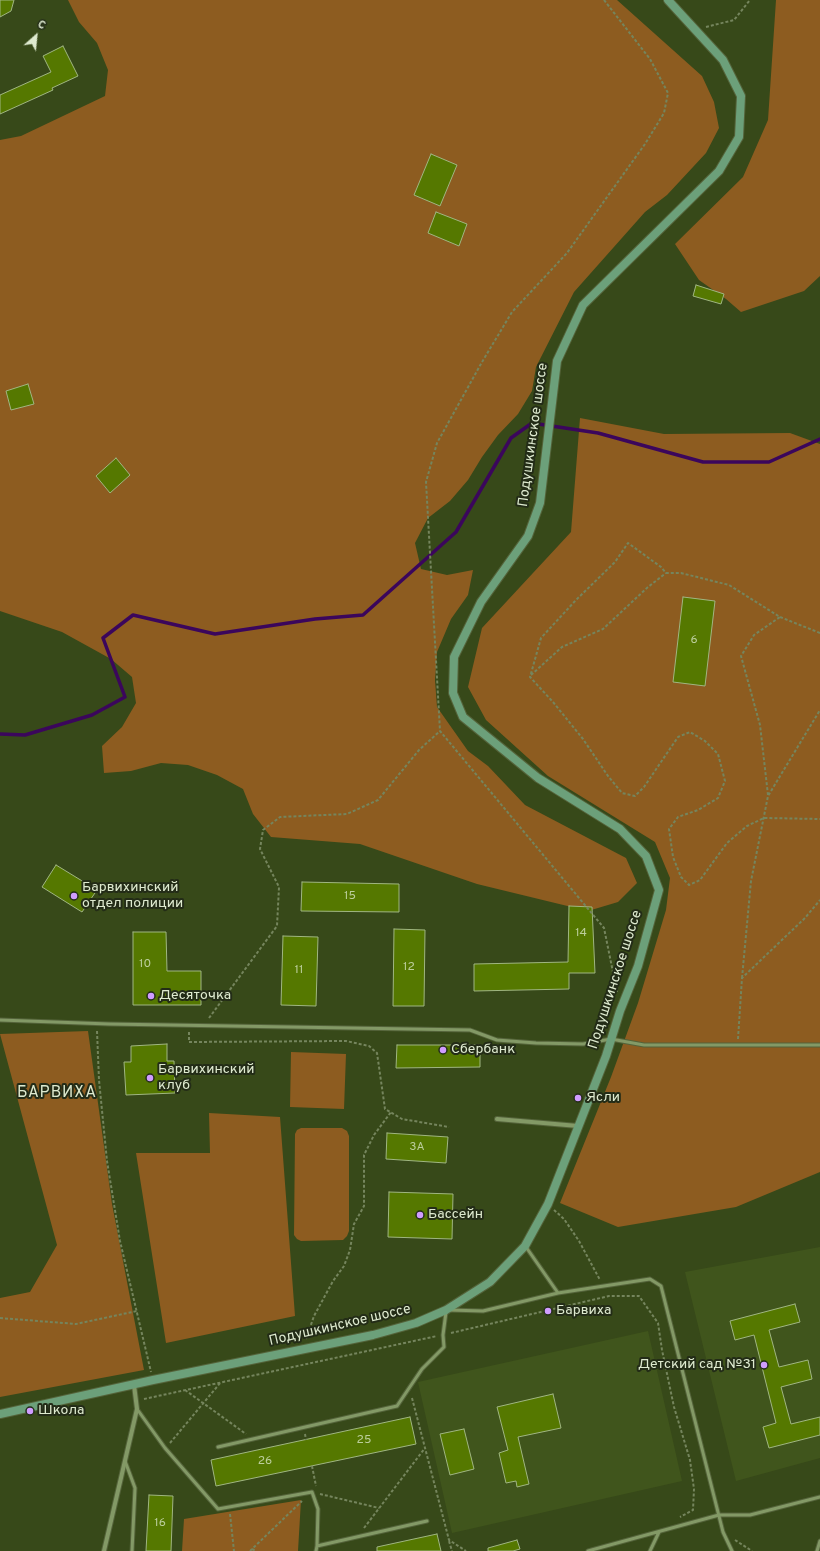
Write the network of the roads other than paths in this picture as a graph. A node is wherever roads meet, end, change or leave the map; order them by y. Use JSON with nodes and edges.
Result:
{"nodes":[{"id":1,"x":668,"y":0,"type":"edge"},
{"id":2,"x":0,"y":1020,"type":"edge"},
{"id":3,"x":611,"y":1039,"type":"junction"},
{"id":4,"x":820,"y":1045,"type":"edge"},
{"id":5,"x":497,"y":1119,"type":"dead end"},
{"id":6,"x":578,"y":1126,"type":"junction"},
{"id":7,"x":526,"y":1246,"type":"junction"},
{"id":8,"x":558,"y":1293,"type":"junction"},
{"id":9,"x":446,"y":1310,"type":"junction"},
{"id":10,"x":134,"y":1385,"type":"junction"},
{"id":11,"x":137,"y":1409,"type":"junction"},
{"id":12,"x":0,"y":1414,"type":"edge"},
{"id":13,"x":218,"y":1447,"type":"dead end"},
{"id":14,"x":125,"y":1460,"type":"junction"},
{"id":15,"x":820,"y":1497,"type":"edge"},
{"id":16,"x":719,"y":1515,"type":"junction"},
{"id":17,"x":427,"y":1521,"type":"dead end"},
{"id":18,"x":659,"y":1532,"type":"junction"},
{"id":19,"x":820,"y":1541,"type":"edge"},
{"id":20,"x":317,"y":1546,"type":"junction"},
{"id":21,"x":104,"y":1551,"type":"edge"},
{"id":22,"x":132,"y":1551,"type":"edge"},
{"id":23,"x":316,"y":1551,"type":"edge"},
{"id":24,"x":590,"y":1551,"type":"edge"},
{"id":25,"x":650,"y":1551,"type":"edge"},
{"id":26,"x":732,"y":1551,"type":"edge"},
{"id":27,"x":817,"y":1551,"type":"edge"}],
"edges":[{"from":1,"to":3,"type":"main road","name":"Подушкинское шоссе"},
{"from":2,"to":3,"type":"lane"},
{"from":3,"to":4,"type":"lane"},
{"from":3,"to":6,"type":"main road","name":"Подушкинское шоссе"},
{"from":5,"to":6,"type":"street"},
{"from":6,"to":7,"type":"main road","name":"Подушкинское шоссе"},
{"from":7,"to":8,"type":"lane"},
{"from":7,"to":9,"type":"main road","name":"Подушкинское шоссе"},
{"from":8,"to":9,"type":"lane"},
{"from":8,"to":16,"type":"lane"},
{"from":9,"to":10,"type":"main road","name":"Подушкинское шоссе"},
{"from":9,"to":13,"type":"lane"},
{"from":10,"to":11,"type":"street"},
{"from":10,"to":12,"type":"main road","name":"Подушкинское шоссе"},
{"from":11,"to":14,"type":"street"},
{"from":11,"to":20,"type":"lane"},
{"from":14,"to":21,"type":"street"},
{"from":14,"to":22,"type":"lane"},
{"from":15,"to":16,"type":"lane"},
{"from":16,"to":18,"type":"lane"},
{"from":16,"to":26,"type":"lane"},
{"from":17,"to":20,"type":"lane"},
{"from":18,"to":24,"type":"lane"},
{"from":18,"to":25,"type":"lane"},
{"from":19,"to":27,"type":"lane"},
{"from":20,"to":23,"type":"lane"}]}
